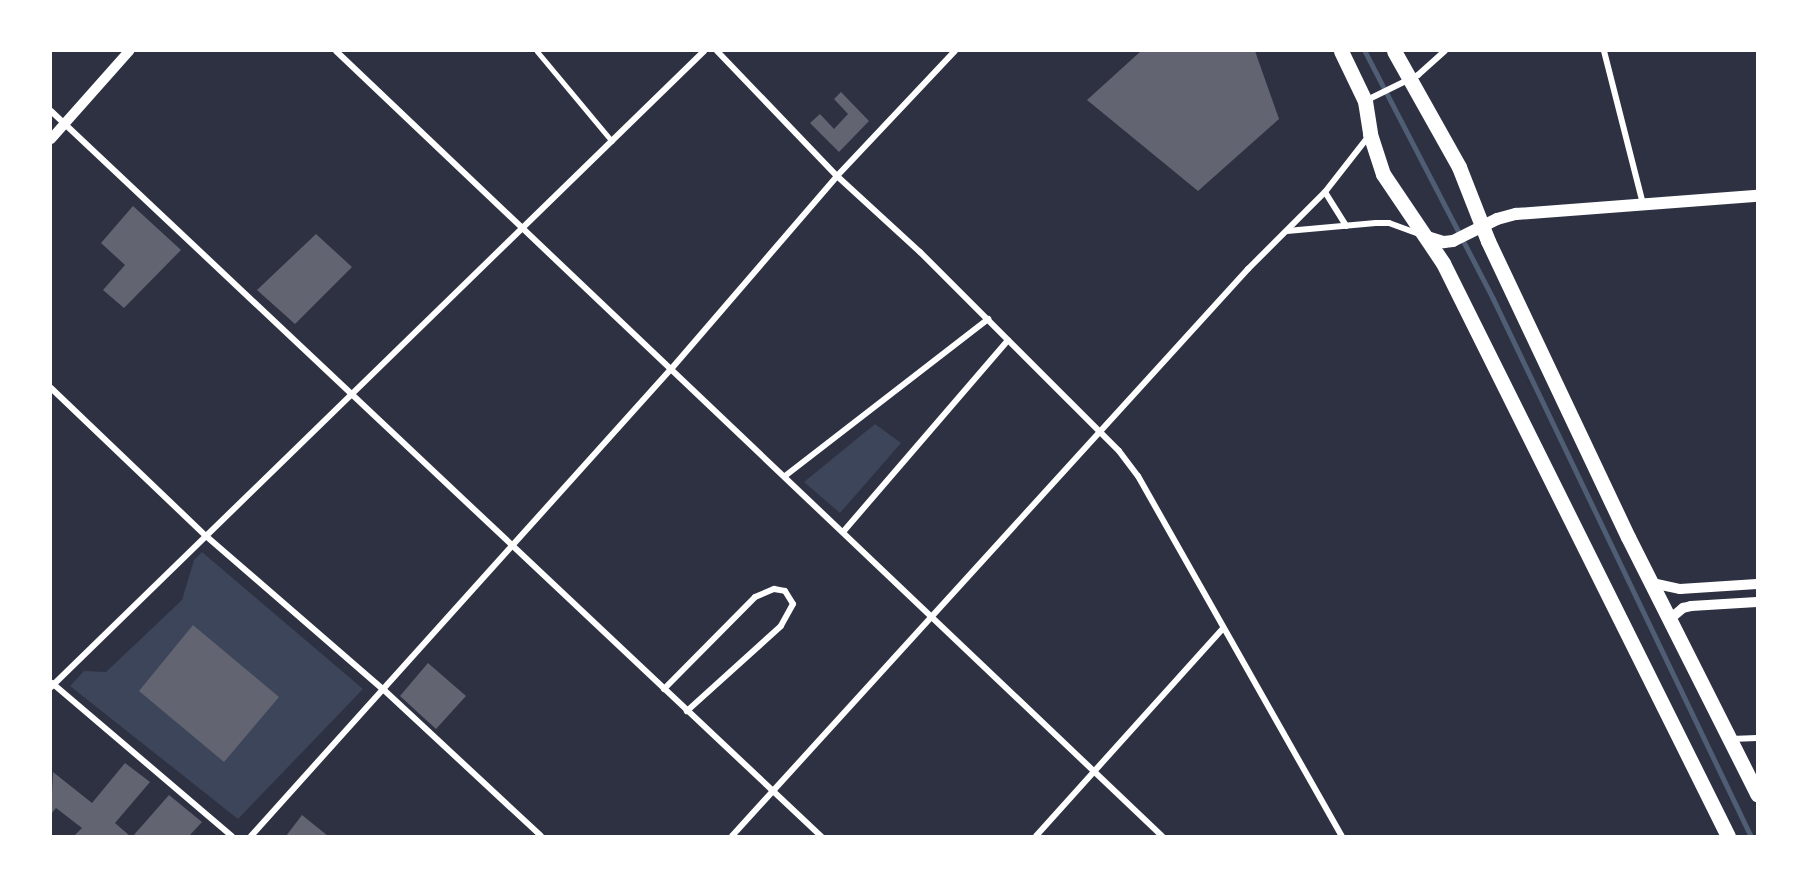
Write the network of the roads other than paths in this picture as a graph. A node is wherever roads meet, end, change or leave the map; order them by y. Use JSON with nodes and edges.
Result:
{"nodes":[{"id":1,"x":129,"y":51,"type":"edge"},
{"id":2,"x":336,"y":51,"type":"edge"},
{"id":3,"x":537,"y":51,"type":"edge"},
{"id":4,"x":704,"y":51,"type":"edge"},
{"id":5,"x":717,"y":51,"type":"edge"},
{"id":6,"x":955,"y":51,"type":"edge"},
{"id":7,"x":1341,"y":51,"type":"edge"},
{"id":8,"x":1394,"y":51,"type":"edge"},
{"id":9,"x":1445,"y":51,"type":"edge"},
{"id":10,"x":1604,"y":51,"type":"edge"},
{"id":11,"x":1403,"y":83,"type":"junction"},
{"id":12,"x":1370,"y":99,"type":"junction"},
{"id":13,"x":51,"y":111,"type":"edge"},
{"id":14,"x":64,"y":124,"type":"junction"},
{"id":15,"x":1370,"y":134,"type":"junction"},
{"id":16,"x":51,"y":139,"type":"edge"},
{"id":17,"x":612,"y":141,"type":"junction"},
{"id":18,"x":837,"y":176,"type":"junction"},
{"id":19,"x":1325,"y":192,"type":"junction"},
{"id":20,"x":1757,"y":196,"type":"edge"},
{"id":21,"x":1643,"y":204,"type":"junction"},
{"id":22,"x":1346,"y":226,"type":"junction"},
{"id":23,"x":524,"y":227,"type":"junction"},
{"id":24,"x":1476,"y":230,"type":"junction"},
{"id":25,"x":1287,"y":231,"type":"junction"},
{"id":26,"x":1424,"y":237,"type":"junction"},
{"id":27,"x":988,"y":319,"type":"junction"},
{"id":28,"x":1008,"y":340,"type":"junction"},
{"id":29,"x":672,"y":368,"type":"junction"},
{"id":30,"x":51,"y":388,"type":"edge"},
{"id":31,"x":352,"y":394,"type":"junction"},
{"id":32,"x":1100,"y":432,"type":"junction"},
{"id":33,"x":785,"y":476,"type":"junction"},
{"id":34,"x":843,"y":532,"type":"junction"},
{"id":35,"x":206,"y":536,"type":"junction"},
{"id":36,"x":512,"y":547,"type":"junction"},
{"id":37,"x":1652,"y":583,"type":"junction"},
{"id":38,"x":1757,"y":584,"type":"edge"},
{"id":39,"x":1757,"y":602,"type":"edge"},
{"id":40,"x":932,"y":616,"type":"junction"},
{"id":41,"x":1671,"y":618,"type":"junction"},
{"id":42,"x":1223,"y":628,"type":"junction"},
{"id":43,"x":52,"y":685,"type":"edge"},
{"id":44,"x":664,"y":689,"type":"junction"},
{"id":45,"x":384,"y":690,"type":"junction"},
{"id":46,"x":687,"y":711,"type":"junction"},
{"id":47,"x":1757,"y":738,"type":"edge"},
{"id":48,"x":1731,"y":740,"type":"junction"},
{"id":49,"x":1094,"y":772,"type":"junction"},
{"id":50,"x":773,"y":791,"type":"junction"},
{"id":51,"x":1757,"y":794,"type":"edge"},
{"id":52,"x":232,"y":836,"type":"edge"},
{"id":53,"x":251,"y":836,"type":"edge"},
{"id":54,"x":541,"y":836,"type":"edge"},
{"id":55,"x":732,"y":836,"type":"edge"},
{"id":56,"x":821,"y":836,"type":"edge"},
{"id":57,"x":1036,"y":836,"type":"edge"},
{"id":58,"x":1162,"y":836,"type":"edge"},
{"id":59,"x":1342,"y":836,"type":"edge"},
{"id":60,"x":1728,"y":836,"type":"edge"}],
"edges":[{"from":1,"to":14,"type":"street"},
{"from":2,"to":23,"type":"street"},
{"from":3,"to":17,"type":"lane"},
{"from":4,"to":17,"type":"street"},
{"from":5,"to":18,"type":"street"},
{"from":6,"to":18,"type":"street"},
{"from":7,"to":12,"type":"main road"},
{"from":8,"to":11,"type":"main road"},
{"from":9,"to":11,"type":"street"},
{"from":10,"to":21,"type":"street"},
{"from":11,"to":12,"type":"street"},
{"from":11,"to":24,"type":"main road"},
{"from":12,"to":15,"type":"main road"},
{"from":13,"to":14,"type":"street"},
{"from":14,"to":16,"type":"street"},
{"from":14,"to":31,"type":"street"},
{"from":15,"to":19,"type":"street"},
{"from":15,"to":26,"type":"main road"},
{"from":17,"to":23,"type":"street"},
{"from":18,"to":27,"type":"street"},
{"from":18,"to":29,"type":"street"},
{"from":19,"to":22,"type":"street"},
{"from":19,"to":25,"type":"street"},
{"from":20,"to":21,"type":"main road"},
{"from":21,"to":24,"type":"main road"},
{"from":22,"to":25,"type":"street"},
{"from":22,"to":26,"type":"street"},
{"from":23,"to":29,"type":"street"},
{"from":23,"to":31,"type":"street"},
{"from":24,"to":26,"type":"main road"},
{"from":24,"to":37,"type":"main road"},
{"from":25,"to":32,"type":"street"},
{"from":26,"to":60,"type":"main road"},
{"from":27,"to":28,"type":"street"},
{"from":27,"to":33,"type":"street"},
{"from":28,"to":32,"type":"street"},
{"from":28,"to":34,"type":"street"},
{"from":29,"to":33,"type":"street"},
{"from":29,"to":36,"type":"street"},
{"from":30,"to":35,"type":"street"},
{"from":31,"to":35,"type":"street"},
{"from":31,"to":36,"type":"street"},
{"from":32,"to":40,"type":"street"},
{"from":32,"to":42,"type":"street"},
{"from":33,"to":34,"type":"street"},
{"from":34,"to":40,"type":"street"},
{"from":35,"to":43,"type":"street"},
{"from":35,"to":45,"type":"street"},
{"from":36,"to":44,"type":"street"},
{"from":36,"to":45,"type":"street"},
{"from":37,"to":38,"type":"street"},
{"from":37,"to":41,"type":"main road"},
{"from":39,"to":41,"type":"street"},
{"from":40,"to":49,"type":"street"},
{"from":40,"to":50,"type":"street"},
{"from":41,"to":48,"type":"main road"},
{"from":42,"to":49,"type":"street"},
{"from":42,"to":59,"type":"street"},
{"from":43,"to":52,"type":"street"},
{"from":44,"to":46,"type":"street"},
{"from":44,"to":46,"type":"street"},
{"from":45,"to":53,"type":"street"},
{"from":45,"to":54,"type":"street"},
{"from":46,"to":50,"type":"street"},
{"from":47,"to":48,"type":"street"},
{"from":48,"to":51,"type":"main road"},
{"from":49,"to":57,"type":"street"},
{"from":49,"to":58,"type":"street"},
{"from":50,"to":55,"type":"street"},
{"from":50,"to":56,"type":"street"}]}
